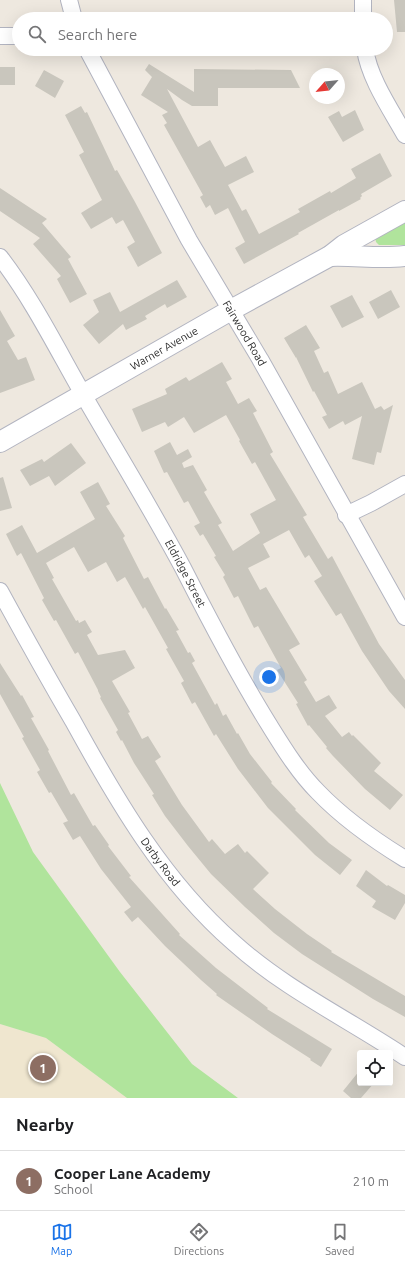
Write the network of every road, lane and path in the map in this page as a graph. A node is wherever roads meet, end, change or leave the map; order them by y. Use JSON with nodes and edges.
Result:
{"nodes":[{"id":1,"x":69,"y":0,"type":"edge"},
{"id":2,"x":362,"y":0,"type":"edge"},
{"id":3,"x":72,"y":12,"type":"edge"},
{"id":4,"x":363,"y":12,"type":"edge"},
{"id":5,"x":0,"y":36,"type":"edge"},
{"id":6,"x":12,"y":36,"type":"edge"},
{"id":7,"x":90,"y":56,"type":"edge"},
{"id":8,"x":367,"y":56,"type":"edge"},
{"id":9,"x":405,"y":135,"type":"edge"},
{"id":10,"x":405,"y":211,"type":"edge"},
{"id":11,"x":330,"y":256,"type":"junction"},
{"id":12,"x":405,"y":256,"type":"edge"},
{"id":13,"x":0,"y":257,"type":"edge"},
{"id":14,"x":231,"y":310,"type":"junction"},
{"id":15,"x":84,"y":395,"type":"junction"},
{"id":16,"x":0,"y":442,"type":"edge"},
{"id":17,"x":405,"y":484,"type":"edge"},
{"id":18,"x":346,"y":515,"type":"junction"},
{"id":19,"x":0,"y":591,"type":"edge"},
{"id":20,"x":405,"y":617,"type":"edge"},
{"id":21,"x":405,"y":859,"type":"edge"},
{"id":22,"x":405,"y":1057,"type":"edge"}],
"edges":[{"from":1,"to":3,"type":"street"},
{"from":2,"to":4,"type":"street"},
{"from":5,"to":6,"type":"street"},
{"from":7,"to":14,"type":"street","name":"Fairwood Road"},
{"from":8,"to":9,"type":"street"},
{"from":10,"to":11,"type":"street","name":"Warner Avenue"},
{"from":11,"to":12,"type":"street","name":"Warner Avenue"},
{"from":11,"to":14,"type":"street","name":"Warner Avenue"},
{"from":13,"to":15,"type":"street","name":"Eldridge Street"},
{"from":14,"to":15,"type":"street","name":"Warner Avenue"},
{"from":14,"to":18,"type":"street","name":"Fairwood Road"},
{"from":15,"to":16,"type":"street","name":"Warner Avenue"},
{"from":15,"to":21,"type":"street","name":"Eldridge Street"},
{"from":17,"to":18,"type":"street"},
{"from":18,"to":20,"type":"street","name":"Fairwood Road"},
{"from":19,"to":22,"type":"street","name":"Darby Road"}]}
